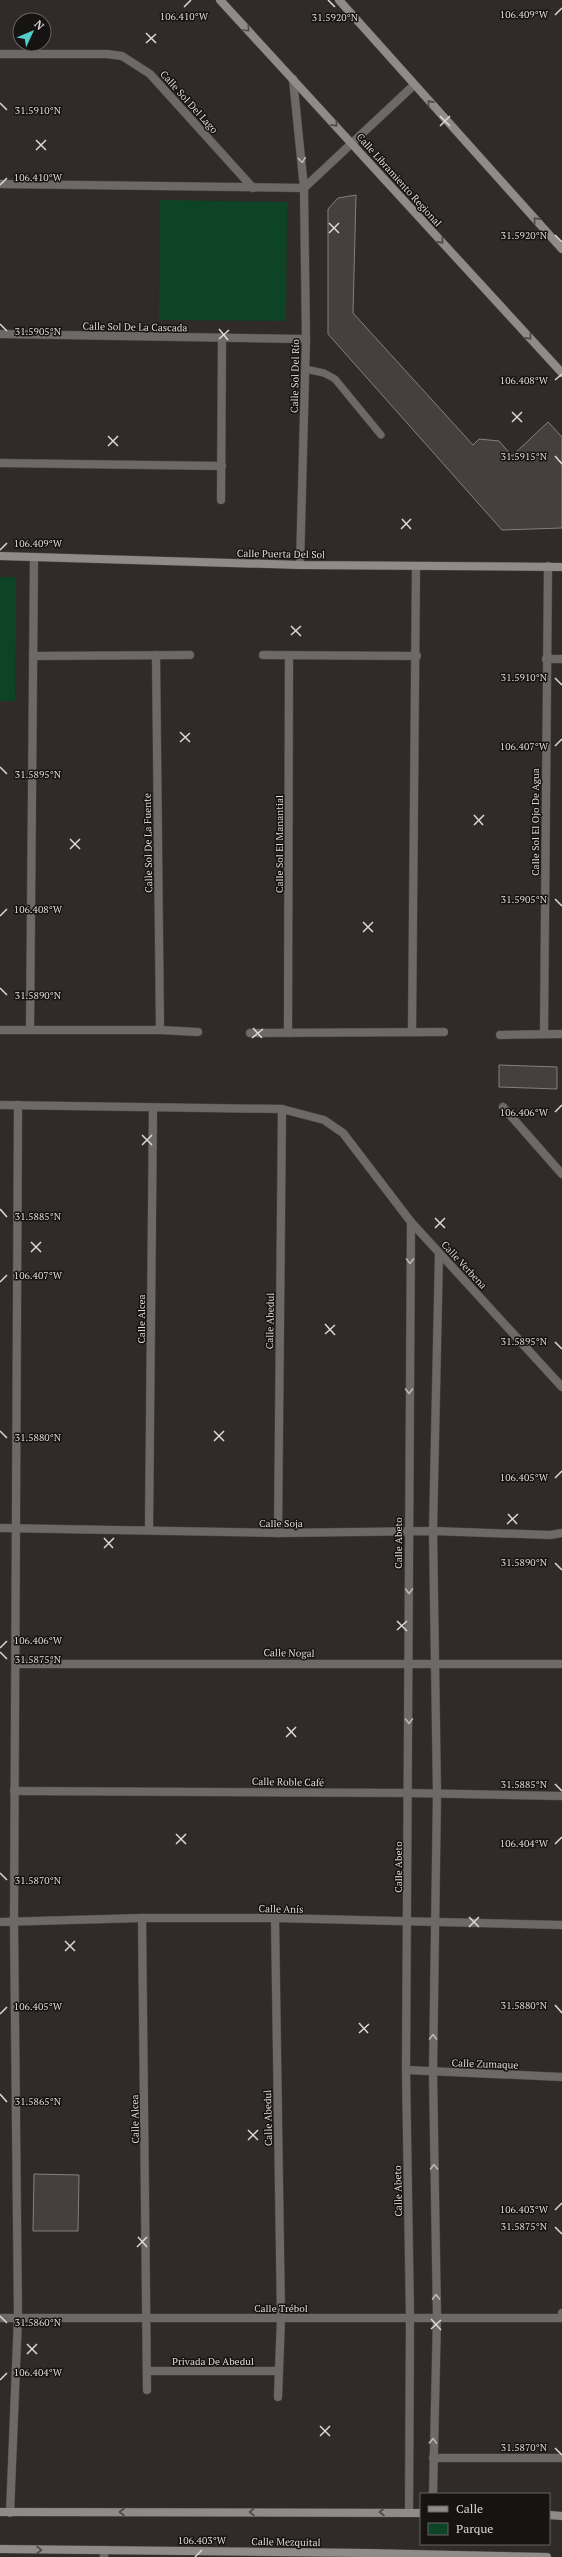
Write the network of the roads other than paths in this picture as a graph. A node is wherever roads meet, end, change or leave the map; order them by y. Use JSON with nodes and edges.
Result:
{"nodes":[{"id":1,"x":220,"y":0,"type":"edge"},
{"id":2,"x":339,"y":0,"type":"edge"},
{"id":3,"x":0,"y":54,"type":"edge"},
{"id":4,"x":293,"y":79,"type":"junction"},
{"id":5,"x":414,"y":85,"type":"junction"},
{"id":6,"x":353,"y":144,"type":"junction"},
{"id":7,"x":0,"y":184,"type":"edge"},
{"id":8,"x":253,"y":188,"type":"junction"},
{"id":9,"x":304,"y":188,"type":"junction"},
{"id":10,"x":562,"y":249,"type":"edge"},
{"id":11,"x":0,"y":334,"type":"edge"},
{"id":12,"x":222,"y":338,"type":"junction"},
{"id":13,"x":306,"y":339,"type":"junction"},
{"id":14,"x":305,"y":369,"type":"junction"},
{"id":15,"x":562,"y":373,"type":"edge"},
{"id":16,"x":381,"y":435,"type":"dead end"},
{"id":17,"x":0,"y":463,"type":"edge"},
{"id":18,"x":222,"y":466,"type":"junction"},
{"id":19,"x":221,"y":500,"type":"dead end"},
{"id":20,"x":0,"y":556,"type":"edge"},
{"id":21,"x":34,"y":557,"type":"junction"},
{"id":22,"x":300,"y":565,"type":"junction"},
{"id":23,"x":548,"y":566,"type":"junction"},
{"id":24,"x":416,"y":567,"type":"junction"},
{"id":25,"x":562,"y":567,"type":"edge"},
{"id":26,"x":156,"y":655,"type":"junction"},
{"id":27,"x":190,"y":655,"type":"dead end"},
{"id":28,"x":262,"y":655,"type":"dead end"},
{"id":29,"x":33,"y":656,"type":"junction"},
{"id":30,"x":289,"y":656,"type":"junction"},
{"id":31,"x":417,"y":656,"type":"junction"},
{"id":32,"x":546,"y":659,"type":"junction"},
{"id":33,"x":562,"y":659,"type":"edge"},
{"id":34,"x":30,"y":1029,"type":"junction"},
{"id":35,"x":0,"y":1030,"type":"edge"},
{"id":36,"x":160,"y":1030,"type":"junction"},
{"id":37,"x":198,"y":1032,"type":"dead end"},
{"id":38,"x":412,"y":1032,"type":"junction"},
{"id":39,"x":444,"y":1032,"type":"dead end"},
{"id":40,"x":250,"y":1033,"type":"dead end"},
{"id":41,"x":288,"y":1033,"type":"junction"},
{"id":42,"x":544,"y":1034,"type":"junction"},
{"id":43,"x":562,"y":1034,"type":"edge"},
{"id":44,"x":500,"y":1035,"type":"dead end"},
{"id":45,"x":0,"y":1105,"type":"edge"},
{"id":46,"x":18,"y":1105,"type":"junction"},
{"id":47,"x":503,"y":1107,"type":"dead end"},
{"id":48,"x":153,"y":1108,"type":"junction"},
{"id":49,"x":282,"y":1109,"type":"junction"},
{"id":50,"x":562,"y":1174,"type":"edge"},
{"id":51,"x":411,"y":1222,"type":"junction"},
{"id":52,"x":439,"y":1253,"type":"junction"},
{"id":53,"x":562,"y":1386,"type":"edge"},
{"id":54,"x":0,"y":1528,"type":"edge"},
{"id":55,"x":15,"y":1528,"type":"junction"},
{"id":56,"x":149,"y":1530,"type":"junction"},
{"id":57,"x":408,"y":1530,"type":"junction"},
{"id":58,"x":433,"y":1531,"type":"junction"},
{"id":59,"x":278,"y":1533,"type":"junction"},
{"id":60,"x":562,"y":1533,"type":"edge"},
{"id":61,"x":16,"y":1664,"type":"junction"},
{"id":62,"x":409,"y":1664,"type":"junction"},
{"id":63,"x":435,"y":1664,"type":"junction"},
{"id":64,"x":562,"y":1664,"type":"edge"},
{"id":65,"x":14,"y":1791,"type":"junction"},
{"id":66,"x":409,"y":1793,"type":"junction"},
{"id":67,"x":437,"y":1793,"type":"junction"},
{"id":68,"x":562,"y":1796,"type":"edge"},
{"id":69,"x":142,"y":1918,"type":"junction"},
{"id":70,"x":276,"y":1918,"type":"junction"},
{"id":71,"x":408,"y":1921,"type":"junction"},
{"id":72,"x":435,"y":1921,"type":"junction"},
{"id":73,"x":0,"y":1922,"type":"edge"},
{"id":74,"x":14,"y":1922,"type":"junction"},
{"id":75,"x":562,"y":1925,"type":"edge"},
{"id":76,"x":406,"y":2070,"type":"junction"},
{"id":77,"x":433,"y":2072,"type":"junction"},
{"id":78,"x":562,"y":2077,"type":"edge"},
{"id":79,"x":562,"y":2313,"type":"edge"},
{"id":80,"x":410,"y":2317,"type":"junction"},
{"id":81,"x":437,"y":2317,"type":"junction"},
{"id":82,"x":0,"y":2318,"type":"edge"},
{"id":83,"x":18,"y":2318,"type":"junction"},
{"id":84,"x":281,"y":2318,"type":"junction"},
{"id":85,"x":147,"y":2319,"type":"junction"},
{"id":86,"x":148,"y":2371,"type":"junction"},
{"id":87,"x":279,"y":2371,"type":"junction"},
{"id":88,"x":147,"y":2390,"type":"dead end"},
{"id":89,"x":278,"y":2397,"type":"dead end"},
{"id":90,"x":433,"y":2458,"type":"junction"},
{"id":91,"x":562,"y":2458,"type":"edge"},
{"id":92,"x":433,"y":2493,"type":"edge"},
{"id":93,"x":0,"y":2512,"type":"edge"},
{"id":94,"x":10,"y":2512,"type":"junction"},
{"id":95,"x":409,"y":2512,"type":"junction"},
{"id":96,"x":420,"y":2513,"type":"edge"},
{"id":97,"x":550,"y":2515,"type":"edge"},
{"id":98,"x":562,"y":2516,"type":"edge"},
{"id":99,"x":0,"y":2550,"type":"edge"},
{"id":100,"x":104,"y":2554,"type":"edge"},
{"id":101,"x":231,"y":2554,"type":"edge"},
{"id":102,"x":366,"y":2555,"type":"edge"},
{"id":103,"x":512,"y":2556,"type":"edge"},
{"id":104,"x":547,"y":2557,"type":"edge"}],
"edges":[{"from":1,"to":4,"type":"street","name":"Calle Libramiento Regional","one_way":true},
{"from":2,"to":5,"type":"street"},
{"from":3,"to":8,"type":"street","name":"Calle Sol Del Lago"},
{"from":4,"to":6,"type":"street","name":"Calle Libramiento Regional","one_way":true},
{"from":4,"to":9,"type":"street","name":"Calle Sol Del Río","one_way":true},
{"from":5,"to":6,"type":"street"},
{"from":10,"to":5,"type":"street","one_way":true},
{"from":6,"to":9,"type":"street"},
{"from":6,"to":15,"type":"street","name":"Calle Libramiento Regional","one_way":true},
{"from":7,"to":8,"type":"street"},
{"from":8,"to":9,"type":"street"},
{"from":9,"to":13,"type":"street","name":"Calle Sol Del Río"},
{"from":11,"to":12,"type":"street","name":"Calle Sol De La Cascada"},
{"from":12,"to":13,"type":"street","name":"Calle Sol De La Cascada"},
{"from":12,"to":18,"type":"street"},
{"from":13,"to":14,"type":"street","name":"Calle Sol Del Río"},
{"from":14,"to":16,"type":"lane"},
{"from":14,"to":22,"type":"street","name":"Calle Sol Del Río"},
{"from":17,"to":18,"type":"street"},
{"from":18,"to":19,"type":"street"},
{"from":20,"to":21,"type":"street","name":"Calle Puerta Del Sol"},
{"from":21,"to":22,"type":"street","name":"Calle Puerta Del Sol"},
{"from":21,"to":29,"type":"street"},
{"from":22,"to":24,"type":"street","name":"Calle Puerta Del Sol"},
{"from":23,"to":24,"type":"street","name":"Calle Puerta Del Sol"},
{"from":23,"to":25,"type":"street","name":"Calle Puerta Del Sol"},
{"from":23,"to":32,"type":"street","name":"Calle Sol El Ojo De Agua"},
{"from":24,"to":31,"type":"street"},
{"from":26,"to":27,"type":"street"},
{"from":26,"to":29,"type":"street"},
{"from":26,"to":36,"type":"street","name":"Calle Sol De La Fuente"},
{"from":28,"to":30,"type":"street"},
{"from":29,"to":34,"type":"street"},
{"from":30,"to":31,"type":"street"},
{"from":30,"to":41,"type":"street","name":"Calle Sol El Manantial"},
{"from":31,"to":38,"type":"street"},
{"from":32,"to":33,"type":"street"},
{"from":32,"to":42,"type":"street","name":"Calle Sol El Ojo De Agua"},
{"from":34,"to":35,"type":"street"},
{"from":34,"to":36,"type":"street"},
{"from":36,"to":37,"type":"street"},
{"from":38,"to":39,"type":"street"},
{"from":38,"to":41,"type":"street"},
{"from":40,"to":41,"type":"street"},
{"from":42,"to":43,"type":"street"},
{"from":42,"to":44,"type":"street"},
{"from":45,"to":46,"type":"street","name":"Calle Verbena"},
{"from":46,"to":48,"type":"street","name":"Calle Verbena"},
{"from":46,"to":55,"type":"street"},
{"from":47,"to":50,"type":"street"},
{"from":48,"to":49,"type":"street","name":"Calle Verbena"},
{"from":48,"to":56,"type":"street","name":"Calle Alcea"},
{"from":49,"to":51,"type":"street","name":"Calle Verbena"},
{"from":49,"to":59,"type":"street","name":"Calle Abedul"},
{"from":51,"to":52,"type":"street","name":"Calle Verbena"},
{"from":51,"to":57,"type":"street","name":"Calle Abeto","one_way":true},
{"from":52,"to":53,"type":"street","name":"Calle Verbena"},
{"from":52,"to":58,"type":"street"},
{"from":54,"to":55,"type":"street","name":"Calle Soja"},
{"from":55,"to":56,"type":"street","name":"Calle Soja"},
{"from":55,"to":61,"type":"street"},
{"from":56,"to":59,"type":"street","name":"Calle Soja"},
{"from":57,"to":58,"type":"street","name":"Calle Soja"},
{"from":57,"to":59,"type":"street","name":"Calle Soja"},
{"from":57,"to":62,"type":"street","name":"Calle Abeto","one_way":true},
{"from":58,"to":60,"type":"street","name":"Calle Soja"},
{"from":58,"to":63,"type":"street"},
{"from":61,"to":62,"type":"street","name":"Calle Nogal"},
{"from":61,"to":65,"type":"street"},
{"from":62,"to":63,"type":"street","name":"Calle Nogal"},
{"from":62,"to":66,"type":"street","name":"Calle Abeto","one_way":true},
{"from":63,"to":64,"type":"street","name":"Calle Nogal"},
{"from":63,"to":67,"type":"street"},
{"from":65,"to":66,"type":"street","name":"Calle Roble Café"},
{"from":65,"to":74,"type":"street"},
{"from":66,"to":67,"type":"street","name":"Calle Roble Café"},
{"from":66,"to":71,"type":"street","name":"Calle Abeto"},
{"from":67,"to":68,"type":"street","name":"Calle Roble Café"},
{"from":67,"to":72,"type":"street"},
{"from":69,"to":70,"type":"street","name":"Calle Anís"},
{"from":69,"to":74,"type":"street","name":"Calle Anís"},
{"from":69,"to":85,"type":"street","name":"Calle Alcea"},
{"from":70,"to":71,"type":"street","name":"Calle Anís"},
{"from":70,"to":84,"type":"street","name":"Calle Abedul"},
{"from":71,"to":72,"type":"street","name":"Calle Anís"},
{"from":71,"to":76,"type":"street","name":"Calle Abeto"},
{"from":72,"to":75,"type":"street","name":"Calle Anís"},
{"from":77,"to":72,"type":"street","one_way":true},
{"from":73,"to":74,"type":"street","name":"Calle Anís"},
{"from":74,"to":83,"type":"street"},
{"from":76,"to":77,"type":"street","name":"Calle Zumaque"},
{"from":76,"to":80,"type":"street","name":"Calle Abeto"},
{"from":77,"to":78,"type":"street","name":"Calle Zumaque"},
{"from":81,"to":77,"type":"street","one_way":true},
{"from":79,"to":81,"type":"street","name":"Calle Trébol"},
{"from":80,"to":81,"type":"street","name":"Calle Trébol"},
{"from":80,"to":84,"type":"street","name":"Calle Trébol"},
{"from":80,"to":95,"type":"street","name":"Calle Abeto"},
{"from":90,"to":81,"type":"street","one_way":true},
{"from":82,"to":83,"type":"street","name":"Calle Trébol"},
{"from":83,"to":85,"type":"street","name":"Calle Trébol"},
{"from":83,"to":94,"type":"street"},
{"from":84,"to":85,"type":"street","name":"Calle Trébol"},
{"from":84,"to":87,"type":"street"},
{"from":85,"to":86,"type":"street"},
{"from":86,"to":87,"type":"street","name":"Privada De Abedul"},
{"from":86,"to":88,"type":"street"},
{"from":87,"to":89,"type":"street"},
{"from":90,"to":91,"type":"street"},
{"from":90,"to":92,"type":"street"},
{"from":93,"to":94,"type":"street"},
{"from":95,"to":94,"type":"street","one_way":true},
{"from":95,"to":96,"type":"street"},
{"from":97,"to":98,"type":"street"},
{"from":99,"to":100,"type":"street","name":"Calle Mezquital","one_way":true},
{"from":100,"to":101,"type":"street","name":"Calle Mezquital"},
{"from":101,"to":102,"type":"street","name":"Calle Mezquital"},
{"from":102,"to":103,"type":"street","name":"Calle Mezquital"},
{"from":103,"to":104,"type":"street","name":"Calle Mezquital"}]}
